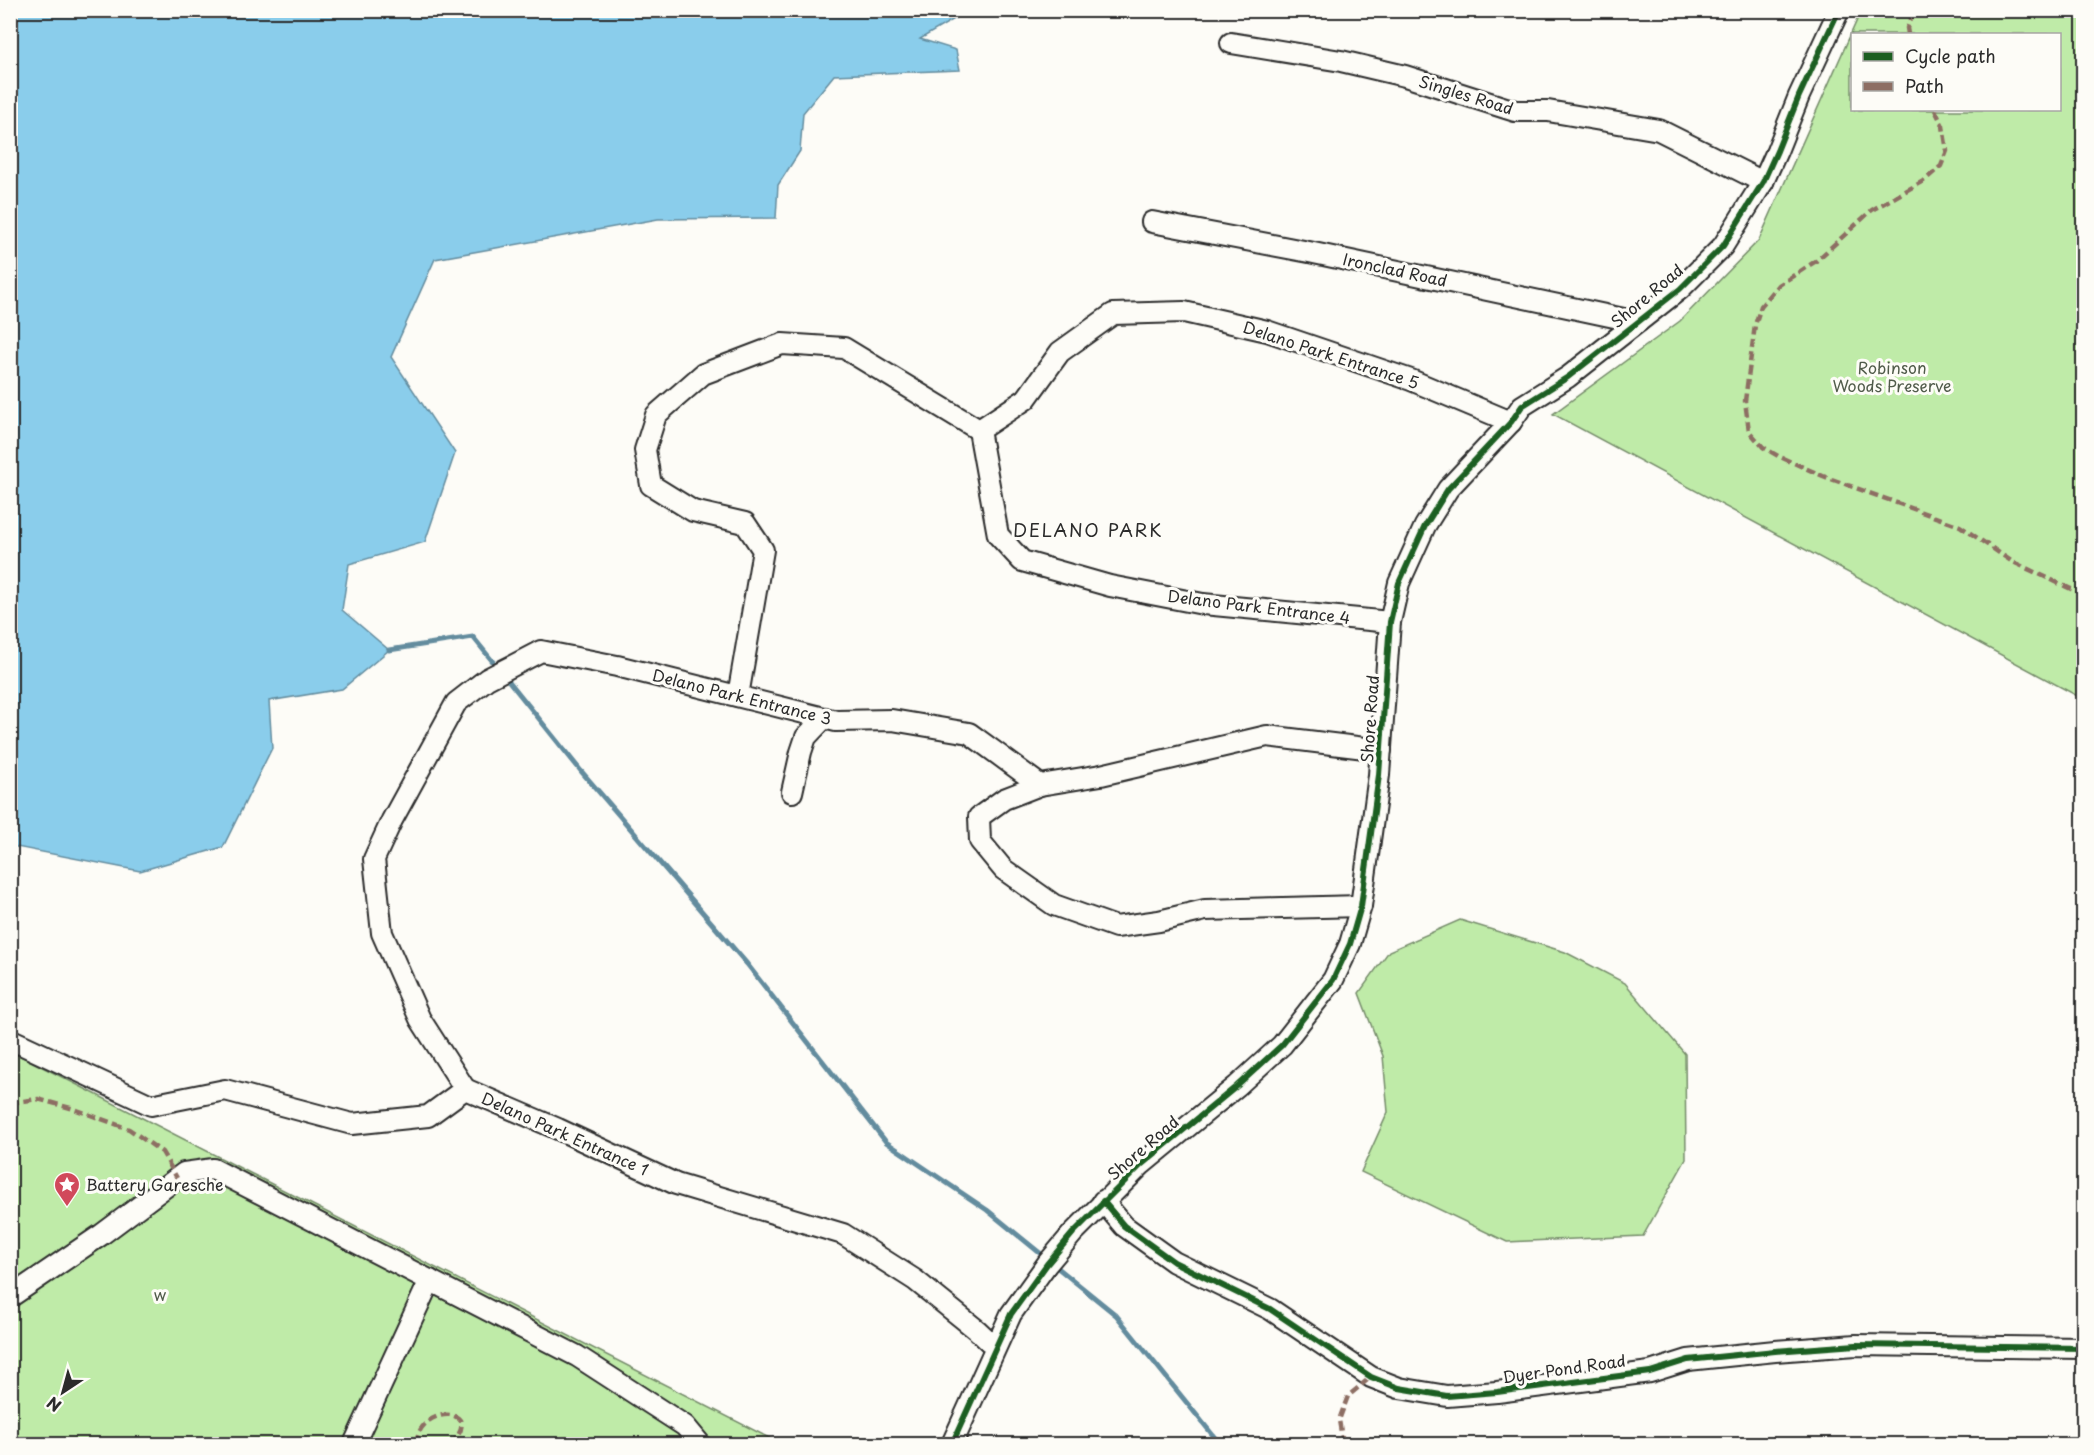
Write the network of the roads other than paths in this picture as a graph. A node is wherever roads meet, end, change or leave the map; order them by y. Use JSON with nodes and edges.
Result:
{"nodes":[{"id":1,"x":1839,"y":10,"type":"edge"},
{"id":2,"x":1230,"y":43,"type":"dead end"},
{"id":3,"x":1763,"y":182,"type":"junction"},
{"id":4,"x":1152,"y":222,"type":"dead end"},
{"id":5,"x":1638,"y":322,"type":"junction"},
{"id":6,"x":1511,"y":422,"type":"junction"},
{"id":7,"x":979,"y":430,"type":"junction"},
{"id":8,"x":1390,"y":622,"type":"junction"},
{"id":9,"x":738,"y":696,"type":"junction"},
{"id":10,"x":824,"y":718,"type":"junction"},
{"id":11,"x":1381,"y":750,"type":"junction"},
{"id":12,"x":1040,"y":785,"type":"junction"},
{"id":13,"x":792,"y":792,"type":"dead end"},
{"id":14,"x":1361,"y":906,"type":"junction"},
{"id":15,"x":10,"y":1039,"type":"edge"},
{"id":16,"x":465,"y":1089,"type":"junction"},
{"id":17,"x":1103,"y":1201,"type":"junction"},
{"id":18,"x":430,"y":1280,"type":"junction"},
{"id":19,"x":10,"y":1297,"type":"edge"},
{"id":20,"x":995,"y":1347,"type":"junction"},
{"id":21,"x":2084,"y":1348,"type":"edge"},
{"id":22,"x":354,"y":1444,"type":"edge"},
{"id":23,"x":700,"y":1444,"type":"edge"},
{"id":24,"x":952,"y":1444,"type":"edge"}],
"edges":[{"from":1,"to":3,"type":"street","name":"Shore Road"},
{"from":2,"to":3,"type":"street","name":"Singles Road"},
{"from":3,"to":5,"type":"street","name":"Shore Road"},
{"from":4,"to":5,"type":"street","name":"Ironclad Road"},
{"from":5,"to":6,"type":"street","name":"Shore Road"},
{"from":6,"to":7,"type":"street","name":"Delano Park Entrance 5"},
{"from":6,"to":8,"type":"street","name":"Shore Road"},
{"from":7,"to":8,"type":"street","name":"Delano Park Entrance 4"},
{"from":7,"to":9,"type":"street"},
{"from":8,"to":11,"type":"street","name":"Shore Road"},
{"from":9,"to":10,"type":"street","name":"Delano Park Entrance 3"},
{"from":9,"to":16,"type":"street","name":"Delano Park Entrance 3"},
{"from":10,"to":12,"type":"street","name":"Delano Park Entrance 3"},
{"from":10,"to":13,"type":"street"},
{"from":11,"to":12,"type":"street"},
{"from":11,"to":14,"type":"street","name":"Shore Road"},
{"from":12,"to":14,"type":"street"},
{"from":14,"to":17,"type":"street","name":"Shore Road"},
{"from":15,"to":16,"type":"street","name":"Delano Park Entrance 1"},
{"from":16,"to":20,"type":"street","name":"Delano Park Entrance 1"},
{"from":17,"to":20,"type":"street","name":"Shore Road"},
{"from":17,"to":21,"type":"street","name":"Dyer Pond Road"},
{"from":18,"to":19,"type":"street"},
{"from":18,"to":22,"type":"street"},
{"from":18,"to":23,"type":"street"},
{"from":20,"to":24,"type":"street","name":"Shore Road"}]}
